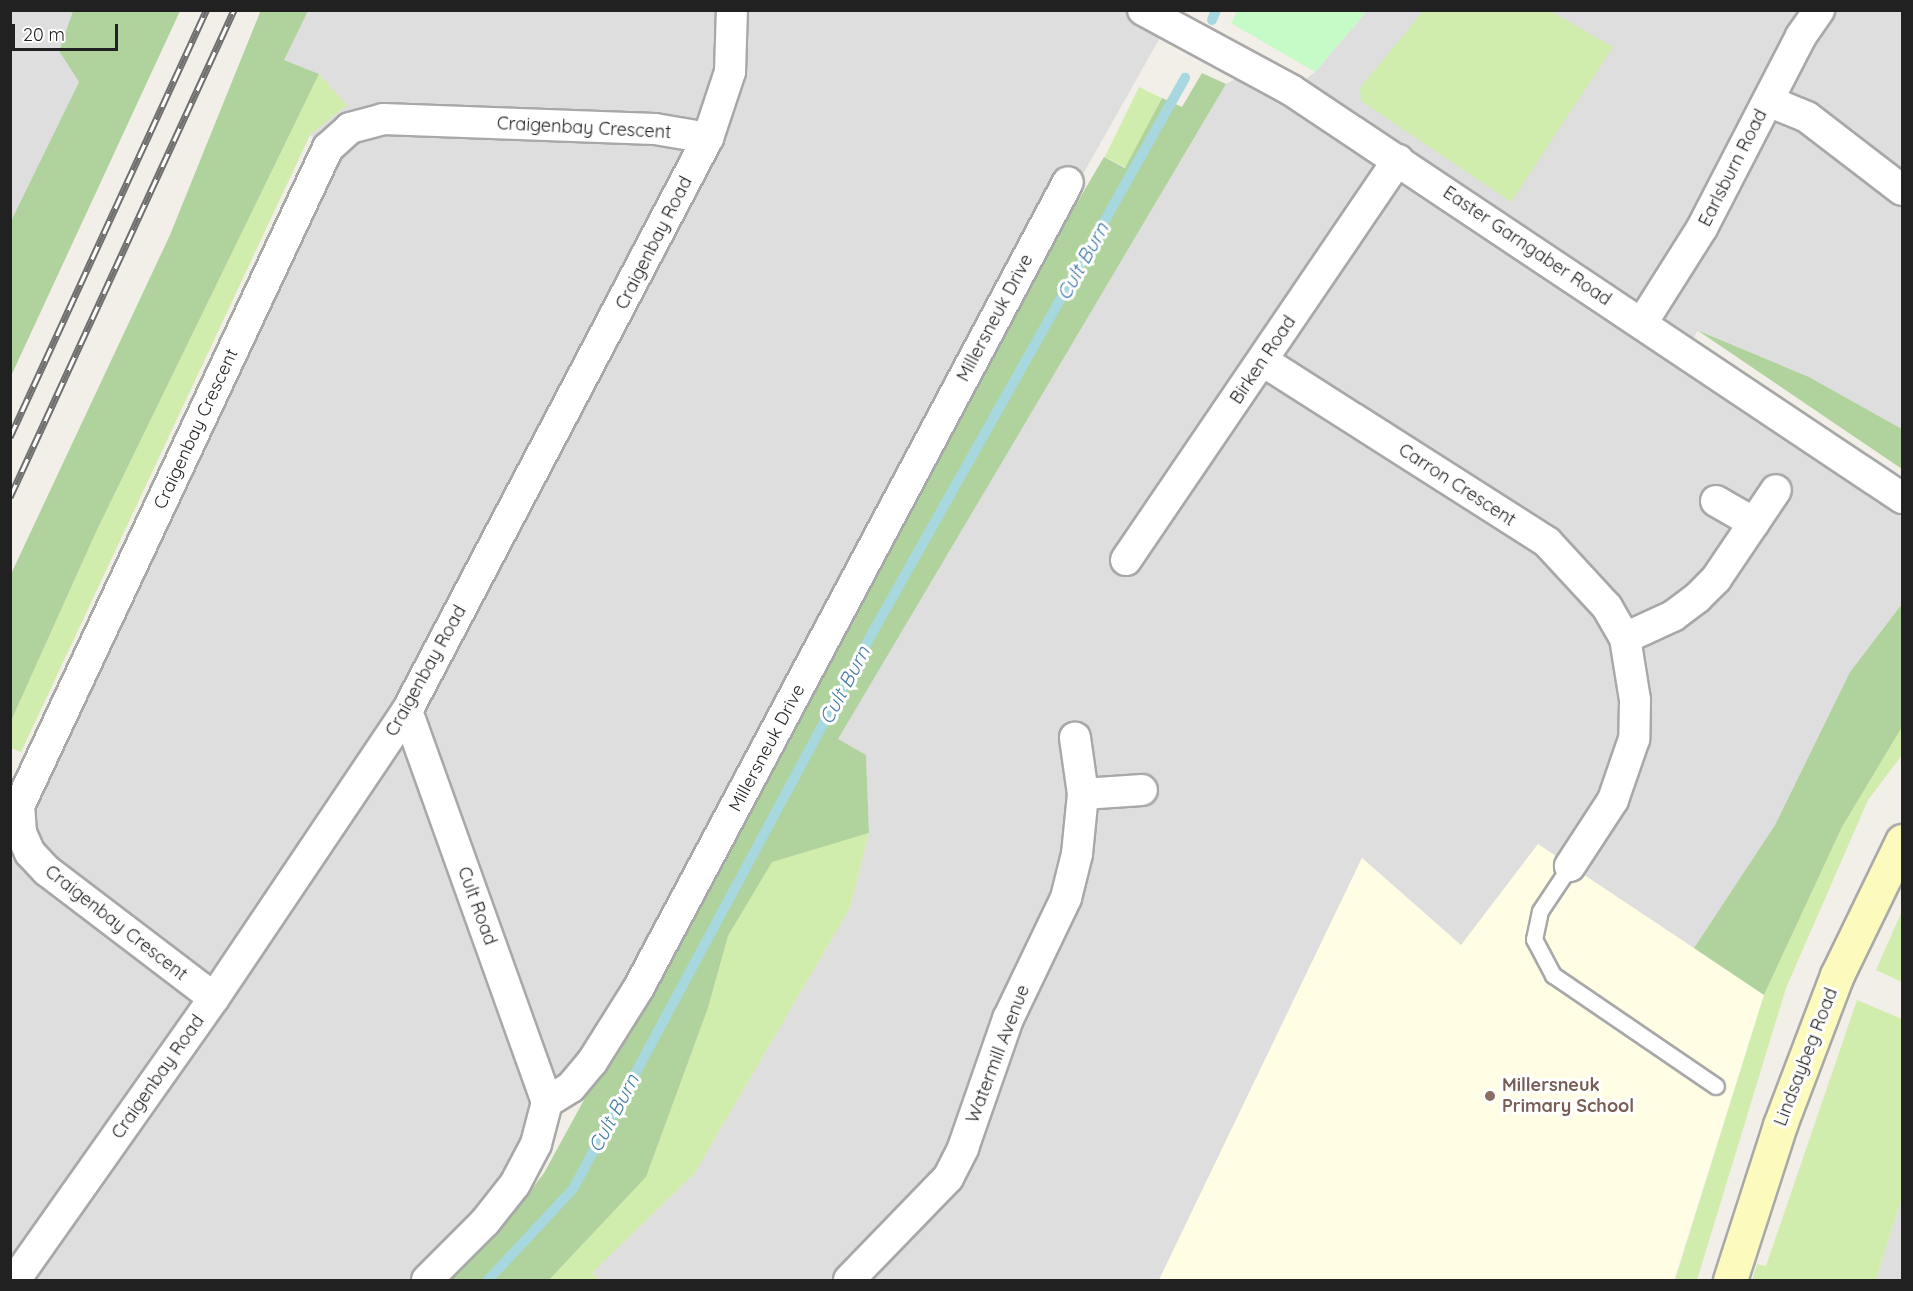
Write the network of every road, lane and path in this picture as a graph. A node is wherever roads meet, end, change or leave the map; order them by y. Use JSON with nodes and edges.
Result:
{"nodes":[{"id":1,"x":732,"y":10,"type":"edge"},
{"id":2,"x":1143,"y":10,"type":"edge"},
{"id":3,"x":1819,"y":10,"type":"edge"},
{"id":4,"x":1768,"y":101,"type":"junction"},
{"id":5,"x":708,"y":138,"type":"junction"},
{"id":6,"x":1398,"y":160,"type":"junction"},
{"id":7,"x":1068,"y":182,"type":"dead end"},
{"id":8,"x":1902,"y":190,"type":"edge"},
{"id":9,"x":1642,"y":324,"type":"junction"},
{"id":10,"x":1263,"y":361,"type":"junction"},
{"id":11,"x":1776,"y":490,"type":"dead end"},
{"id":12,"x":1902,"y":498,"type":"edge"},
{"id":13,"x":1716,"y":501,"type":"dead end"},
{"id":14,"x":1754,"y":523,"type":"junction"},
{"id":15,"x":1126,"y":560,"type":"dead end"},
{"id":16,"x":1625,"y":638,"type":"junction"},
{"id":17,"x":407,"y":711,"type":"junction"},
{"id":18,"x":1075,"y":738,"type":"dead end"},
{"id":19,"x":1142,"y":790,"type":"dead end"},
{"id":20,"x":1083,"y":794,"type":"junction"},
{"id":21,"x":16,"y":837,"type":"edge"},
{"id":22,"x":1902,"y":841,"type":"edge"},
{"id":23,"x":1570,"y":866,"type":"joint"},
{"id":24,"x":214,"y":998,"type":"junction"},
{"id":25,"x":1716,"y":1086,"type":"dead end"},
{"id":26,"x":547,"y":1102,"type":"junction"},
{"id":27,"x":15,"y":1281,"type":"edge"},
{"id":28,"x":427,"y":1281,"type":"edge"},
{"id":29,"x":849,"y":1281,"type":"edge"},
{"id":30,"x":1730,"y":1281,"type":"edge"}],
"edges":[{"from":1,"to":5,"type":"street","name":"Craigenbay Road"},
{"from":2,"to":6,"type":"street","name":"Easter Garngaber Road"},
{"from":3,"to":4,"type":"street","name":"Earlsburn Road"},
{"from":4,"to":8,"type":"street"},
{"from":4,"to":9,"type":"street","name":"Earlsburn Road"},
{"from":5,"to":17,"type":"street","name":"Craigenbay Road"},
{"from":5,"to":21,"type":"street","name":"Craigenbay Crescent"},
{"from":6,"to":9,"type":"street","name":"Easter Garngaber Road"},
{"from":6,"to":10,"type":"street","name":"Birken Road"},
{"from":7,"to":26,"type":"street","name":"Millersneuk Drive"},
{"from":9,"to":12,"type":"street","name":"Easter Garngaber Road"},
{"from":10,"to":15,"type":"street","name":"Birken Road"},
{"from":10,"to":16,"type":"street","name":"Carron Crescent"},
{"from":11,"to":14,"type":"street"},
{"from":13,"to":14,"type":"street"},
{"from":14,"to":16,"type":"street"},
{"from":16,"to":23,"type":"street","name":"Carron Crescent"},
{"from":17,"to":24,"type":"street","name":"Craigenbay Road"},
{"from":17,"to":26,"type":"street","name":"Cult Road"},
{"from":18,"to":20,"type":"street","name":"Watermill Avenue"},
{"from":19,"to":20,"type":"street"},
{"from":20,"to":29,"type":"street","name":"Watermill Avenue"},
{"from":21,"to":24,"type":"street","name":"Craigenbay Crescent"},
{"from":22,"to":30,"type":"main road","name":"Lindsaybeg Road"},
{"from":23,"to":25,"type":"lane"},
{"from":24,"to":27,"type":"street","name":"Craigenbay Road"},
{"from":26,"to":28,"type":"street"}]}
